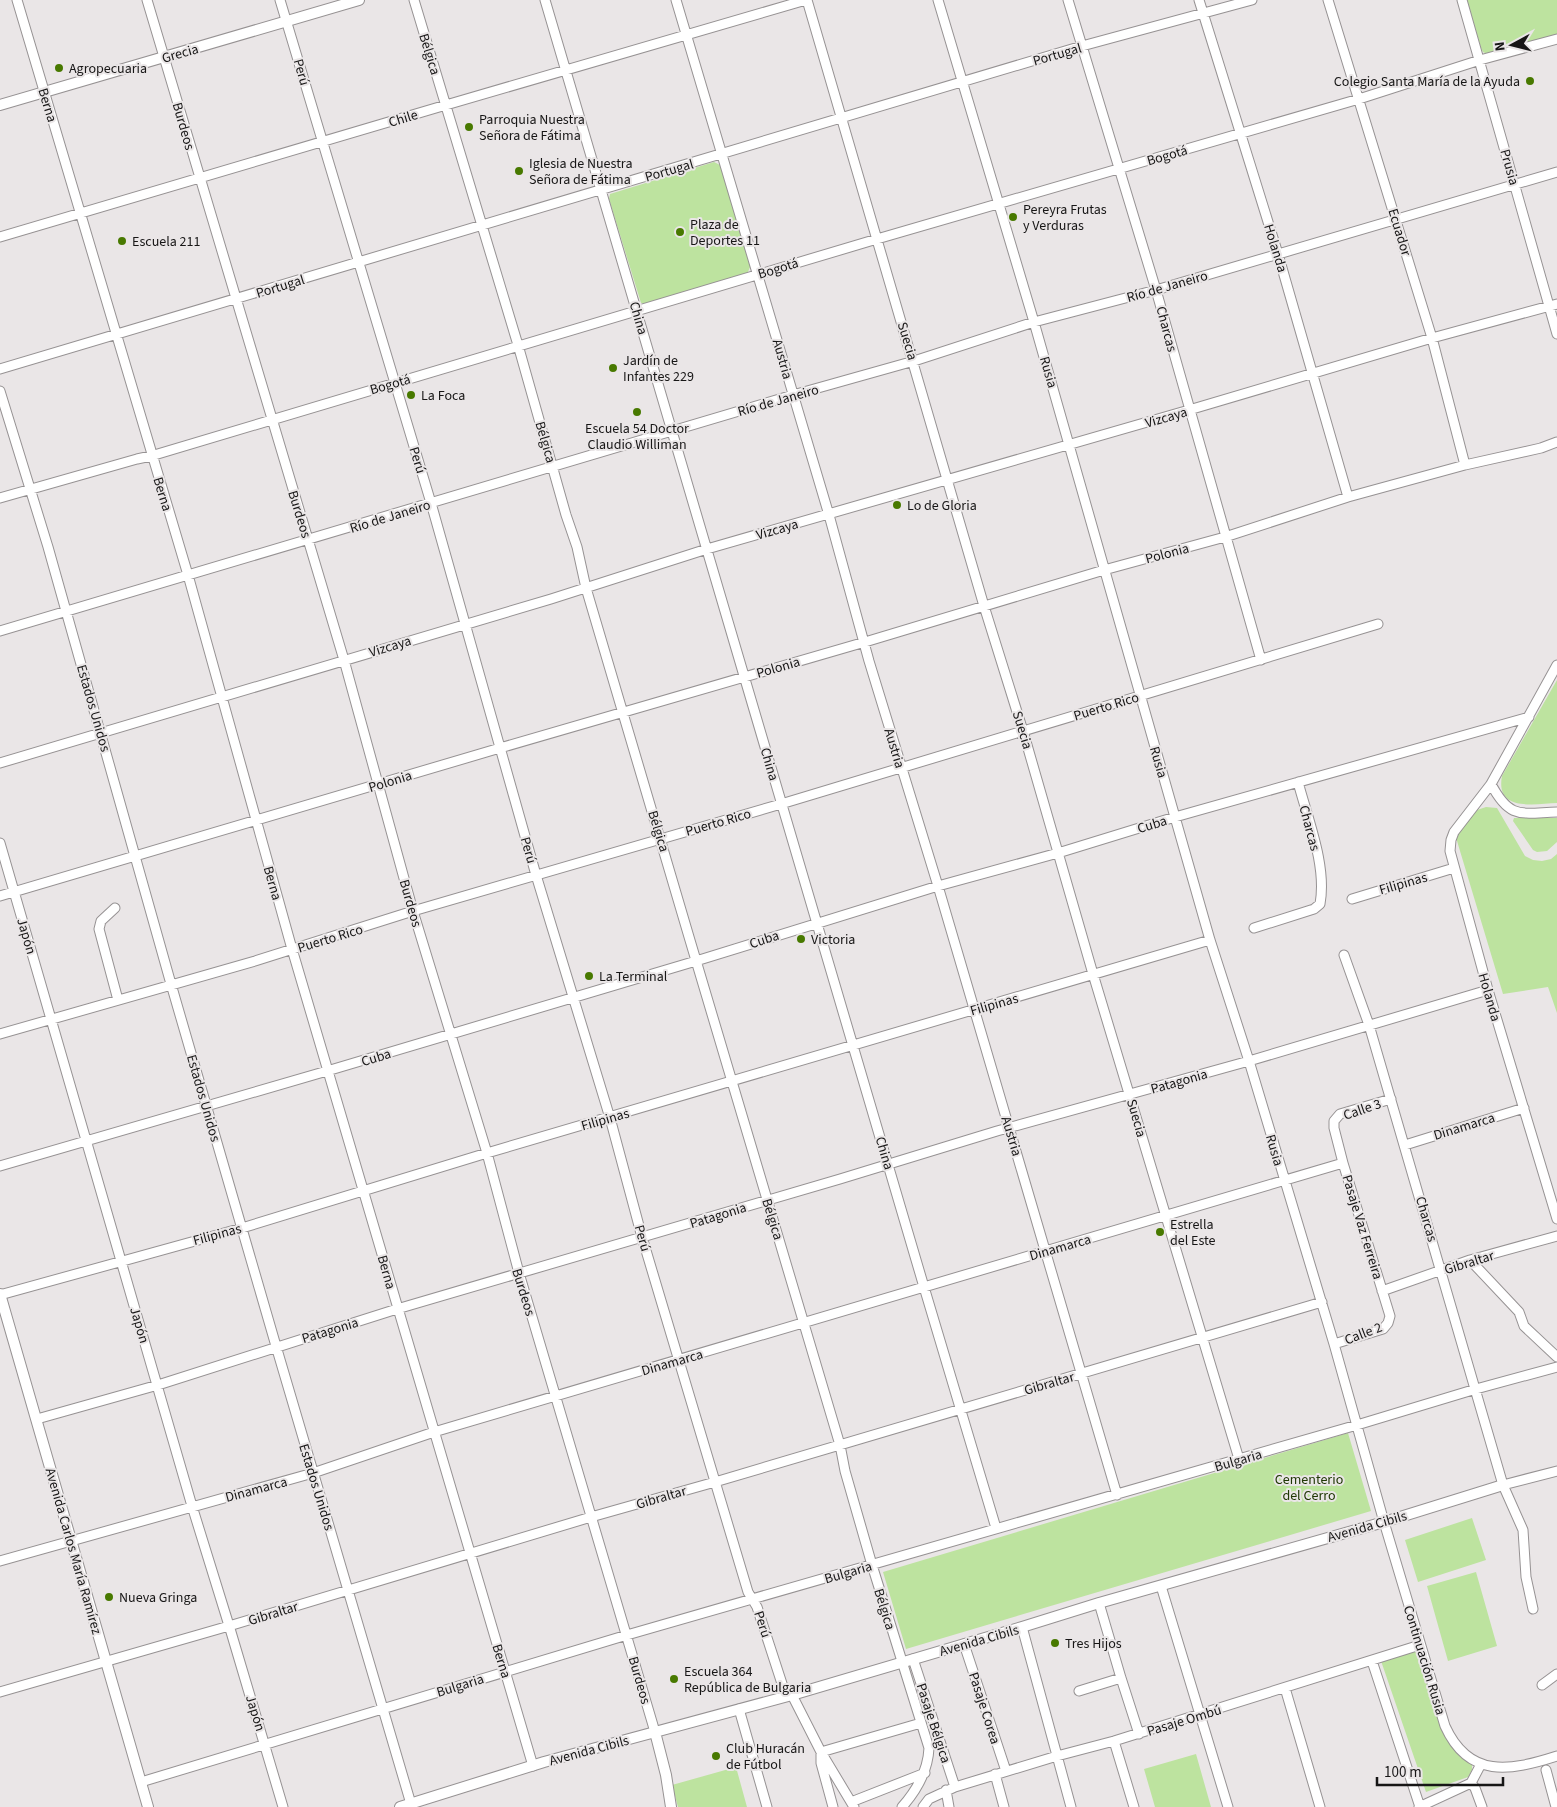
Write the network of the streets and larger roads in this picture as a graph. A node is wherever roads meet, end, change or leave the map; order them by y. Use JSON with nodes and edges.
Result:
{"nodes":[{"id":1,"x":17,"y":0,"type":"edge"},
{"id":2,"x":147,"y":0,"type":"edge"},
{"id":3,"x":280,"y":0,"type":"edge"},
{"id":4,"x":359,"y":0,"type":"edge"},
{"id":5,"x":414,"y":0,"type":"edge"},
{"id":6,"x":545,"y":0,"type":"edge"},
{"id":7,"x":676,"y":0,"type":"edge"},
{"id":8,"x":807,"y":0,"type":"edge"},
{"id":9,"x":938,"y":0,"type":"edge"},
{"id":10,"x":1068,"y":0,"type":"edge"},
{"id":11,"x":1200,"y":0,"type":"edge"},
{"id":12,"x":1252,"y":0,"type":"edge"},
{"id":13,"x":1328,"y":0,"type":"edge"},
{"id":14,"x":1462,"y":0,"type":"edge"},
{"id":15,"x":1204,"y":14,"type":"junction"},
{"id":16,"x":287,"y":21,"type":"junction"},
{"id":17,"x":686,"y":34,"type":"junction"},
{"id":18,"x":1557,"y":39,"type":"edge"},
{"id":19,"x":1082,"y":46,"type":"junction"},
{"id":20,"x":164,"y":57,"type":"junction"},
{"id":21,"x":1480,"y":60,"type":"junction"},
{"id":22,"x":565,"y":70,"type":"junction"},
{"id":23,"x":963,"y":82,"type":"junction"},
{"id":24,"x":44,"y":92,"type":"junction"},
{"id":25,"x":1359,"y":99,"type":"junction"},
{"id":26,"x":0,"y":105,"type":"edge"},
{"id":27,"x":446,"y":105,"type":"junction"},
{"id":28,"x":842,"y":118,"type":"junction"},
{"id":29,"x":1240,"y":134,"type":"junction"},
{"id":30,"x":322,"y":142,"type":"junction"},
{"id":31,"x":723,"y":155,"type":"junction"},
{"id":32,"x":1120,"y":169,"type":"junction"},
{"id":33,"x":1557,"y":172,"type":"edge"},
{"id":34,"x":200,"y":178,"type":"junction"},
{"id":35,"x":1515,"y":186,"type":"junction"},
{"id":36,"x":601,"y":190,"type":"junction"},
{"id":37,"x":1000,"y":203,"type":"junction"},
{"id":38,"x":80,"y":214,"type":"junction"},
{"id":39,"x":1396,"y":219,"type":"junction"},
{"id":40,"x":482,"y":226,"type":"junction"},
{"id":41,"x":0,"y":237,"type":"edge"},
{"id":42,"x":876,"y":238,"type":"junction"},
{"id":43,"x":1278,"y":254,"type":"junction"},
{"id":44,"x":359,"y":262,"type":"junction"},
{"id":45,"x":758,"y":274,"type":"junction"},
{"id":46,"x":1156,"y":290,"type":"junction"},
{"id":47,"x":236,"y":299,"type":"junction"},
{"id":48,"x":1553,"y":305,"type":"edge"},
{"id":49,"x":637,"y":310,"type":"junction"},
{"id":50,"x":1034,"y":322,"type":"junction"},
{"id":51,"x":116,"y":334,"type":"junction"},
{"id":52,"x":1557,"y":334,"type":"edge"},
{"id":53,"x":1432,"y":338,"type":"junction"},
{"id":54,"x":518,"y":345,"type":"junction"},
{"id":55,"x":914,"y":361,"type":"junction"},
{"id":56,"x":0,"y":369,"type":"edge"},
{"id":57,"x":1312,"y":374,"type":"junction"},
{"id":58,"x":395,"y":382,"type":"junction"},
{"id":59,"x":0,"y":391,"type":"edge"},
{"id":60,"x":793,"y":395,"type":"junction"},
{"id":61,"x":1189,"y":410,"type":"junction"},
{"id":62,"x":272,"y":419,"type":"junction"},
{"id":63,"x":672,"y":431,"type":"junction"},
{"id":64,"x":1557,"y":442,"type":"edge"},
{"id":65,"x":1069,"y":444,"type":"junction"},
{"id":66,"x":151,"y":456,"type":"junction"},
{"id":67,"x":1464,"y":465,"type":"junction"},
{"id":68,"x":553,"y":467,"type":"junction"},
{"id":69,"x":948,"y":480,"type":"junction"},
{"id":70,"x":30,"y":490,"type":"junction"},
{"id":71,"x":1348,"y":497,"type":"junction"},
{"id":72,"x":0,"y":498,"type":"edge"},
{"id":73,"x":431,"y":503,"type":"junction"},
{"id":74,"x":828,"y":515,"type":"junction"},
{"id":75,"x":1225,"y":537,"type":"junction"},
{"id":76,"x":308,"y":540,"type":"junction"},
{"id":77,"x":707,"y":550,"type":"junction"},
{"id":78,"x":1104,"y":570,"type":"junction"},
{"id":79,"x":188,"y":575,"type":"junction"},
{"id":80,"x":586,"y":588,"type":"junction"},
{"id":81,"x":984,"y":606,"type":"junction"},
{"id":82,"x":66,"y":611,"type":"junction"},
{"id":83,"x":465,"y":624,"type":"junction"},
{"id":84,"x":1378,"y":624,"type":"dead end"},
{"id":85,"x":0,"y":631,"type":"edge"},
{"id":86,"x":865,"y":642,"type":"junction"},
{"id":87,"x":344,"y":660,"type":"junction"},
{"id":88,"x":1261,"y":660,"type":"junction"},
{"id":89,"x":1557,"y":665,"type":"edge"},
{"id":90,"x":744,"y":677,"type":"junction"},
{"id":91,"x":222,"y":696,"type":"junction"},
{"id":92,"x":1140,"y":696,"type":"junction"},
{"id":93,"x":623,"y":713,"type":"junction"},
{"id":94,"x":1529,"y":717,"type":"junction"},
{"id":95,"x":1023,"y":731,"type":"junction"},
{"id":96,"x":101,"y":732,"type":"junction"},
{"id":97,"x":500,"y":748,"type":"junction"},
{"id":98,"x":0,"y":763,"type":"edge"},
{"id":99,"x":901,"y":767,"type":"junction"},
{"id":100,"x":1298,"y":782,"type":"junction"},
{"id":101,"x":1491,"y":784,"type":"junction"},
{"id":102,"x":378,"y":785,"type":"junction"},
{"id":103,"x":781,"y":804,"type":"junction"},
{"id":104,"x":1557,"y":812,"type":"edge"},
{"id":105,"x":1175,"y":817,"type":"junction"},
{"id":106,"x":255,"y":821,"type":"junction"},
{"id":107,"x":661,"y":838,"type":"junction"},
{"id":108,"x":0,"y":843,"type":"edge"},
{"id":109,"x":1058,"y":853,"type":"junction"},
{"id":110,"x":136,"y":856,"type":"junction"},
{"id":111,"x":1454,"y":868,"type":"junction"},
{"id":112,"x":536,"y":875,"type":"junction"},
{"id":113,"x":938,"y":886,"type":"junction"},
{"id":114,"x":15,"y":892,"type":"junction"},
{"id":115,"x":0,"y":896,"type":"edge"},
{"id":116,"x":1352,"y":899,"type":"dead end"},
{"id":117,"x":115,"y":908,"type":"dead end"},
{"id":118,"x":413,"y":912,"type":"junction"},
{"id":119,"x":817,"y":922,"type":"junction"},
{"id":120,"x":1254,"y":928,"type":"dead end"},
{"id":121,"x":1210,"y":940,"type":"junction"},
{"id":122,"x":292,"y":949,"type":"junction"},
{"id":123,"x":1344,"y":955,"type":"dead end"},
{"id":124,"x":696,"y":961,"type":"junction"},
{"id":125,"x":1093,"y":974,"type":"junction"},
{"id":126,"x":171,"y":984,"type":"junction"},
{"id":127,"x":1488,"y":990,"type":"junction"},
{"id":128,"x":574,"y":998,"type":"junction"},
{"id":129,"x":118,"y":1000,"type":"junction"},
{"id":130,"x":974,"y":1009,"type":"junction"},
{"id":131,"x":51,"y":1019,"type":"junction"},
{"id":132,"x":1370,"y":1025,"type":"junction"},
{"id":133,"x":0,"y":1034,"type":"edge"},
{"id":134,"x":452,"y":1034,"type":"junction"},
{"id":135,"x":853,"y":1045,"type":"junction"},
{"id":136,"x":1249,"y":1061,"type":"junction"},
{"id":137,"x":328,"y":1071,"type":"junction"},
{"id":138,"x":733,"y":1081,"type":"junction"},
{"id":139,"x":1130,"y":1094,"type":"junction"},
{"id":140,"x":1391,"y":1099,"type":"junction"},
{"id":141,"x":207,"y":1106,"type":"junction"},
{"id":142,"x":1524,"y":1108,"type":"junction"},
{"id":143,"x":610,"y":1118,"type":"junction"},
{"id":144,"x":1334,"y":1120,"type":"joint"},
{"id":145,"x":1009,"y":1128,"type":"junction"},
{"id":146,"x":86,"y":1140,"type":"junction"},
{"id":147,"x":1405,"y":1145,"type":"junction"},
{"id":148,"x":487,"y":1153,"type":"junction"},
{"id":149,"x":1343,"y":1163,"type":"junction"},
{"id":150,"x":888,"y":1164,"type":"junction"},
{"id":151,"x":0,"y":1166,"type":"edge"},
{"id":152,"x":1284,"y":1181,"type":"junction"},
{"id":153,"x":363,"y":1192,"type":"junction"},
{"id":154,"x":768,"y":1200,"type":"junction"},
{"id":155,"x":1166,"y":1216,"type":"junction"},
{"id":156,"x":1557,"y":1219,"type":"edge"},
{"id":157,"x":242,"y":1228,"type":"junction"},
{"id":158,"x":1557,"y":1236,"type":"edge"},
{"id":159,"x":642,"y":1237,"type":"junction"},
{"id":160,"x":1045,"y":1251,"type":"junction"},
{"id":161,"x":121,"y":1260,"type":"junction"},
{"id":162,"x":1470,"y":1260,"type":"junction"},
{"id":163,"x":1442,"y":1270,"type":"junction"},
{"id":164,"x":519,"y":1274,"type":"junction"},
{"id":165,"x":924,"y":1287,"type":"junction"},
{"id":166,"x":1382,"y":1291,"type":"junction"},
{"id":167,"x":0,"y":1295,"type":"edge"},
{"id":168,"x":1322,"y":1302,"type":"junction"},
{"id":169,"x":397,"y":1309,"type":"junction"},
{"id":170,"x":804,"y":1323,"type":"junction"},
{"id":171,"x":1202,"y":1339,"type":"junction"},
{"id":172,"x":1334,"y":1344,"type":"junction"},
{"id":173,"x":276,"y":1346,"type":"junction"},
{"id":174,"x":1557,"y":1357,"type":"edge"},
{"id":175,"x":680,"y":1359,"type":"junction"},
{"id":176,"x":1557,"y":1367,"type":"edge"},
{"id":177,"x":1081,"y":1374,"type":"junction"},
{"id":178,"x":158,"y":1385,"type":"junction"},
{"id":179,"x":1476,"y":1389,"type":"junction"},
{"id":180,"x":556,"y":1396,"type":"junction"},
{"id":181,"x":960,"y":1410,"type":"junction"},
{"id":182,"x":36,"y":1419,"type":"junction"},
{"id":183,"x":1357,"y":1425,"type":"junction"},
{"id":184,"x":434,"y":1432,"type":"junction"},
{"id":185,"x":840,"y":1445,"type":"junction"},
{"id":186,"x":1239,"y":1459,"type":"junction"},
{"id":187,"x":1557,"y":1471,"type":"edge"},
{"id":188,"x":313,"y":1473,"type":"junction"},
{"id":189,"x":715,"y":1482,"type":"junction"},
{"id":190,"x":1503,"y":1486,"type":"junction"},
{"id":191,"x":1117,"y":1495,"type":"junction"},
{"id":192,"x":192,"y":1506,"type":"junction"},
{"id":193,"x":591,"y":1516,"type":"junction"},
{"id":194,"x":1384,"y":1522,"type":"junction"},
{"id":195,"x":996,"y":1528,"type":"junction"},
{"id":196,"x":71,"y":1542,"type":"junction"},
{"id":197,"x":469,"y":1552,"type":"junction"},
{"id":198,"x":0,"y":1561,"type":"edge"},
{"id":199,"x":872,"y":1565,"type":"junction"},
{"id":200,"x":1160,"y":1586,"type":"junction"},
{"id":201,"x":348,"y":1590,"type":"junction"},
{"id":202,"x":752,"y":1599,"type":"junction"},
{"id":203,"x":1100,"y":1603,"type":"junction"},
{"id":204,"x":1533,"y":1608,"type":"dead end"},
{"id":205,"x":229,"y":1626,"type":"junction"},
{"id":206,"x":1022,"y":1628,"type":"junction"},
{"id":207,"x":627,"y":1635,"type":"junction"},
{"id":208,"x":964,"y":1644,"type":"junction"},
{"id":209,"x":1420,"y":1645,"type":"junction"},
{"id":210,"x":913,"y":1659,"type":"junction"},
{"id":211,"x":1372,"y":1661,"type":"junction"},
{"id":212,"x":105,"y":1662,"type":"junction"},
{"id":213,"x":901,"y":1663,"type":"junction"},
{"id":214,"x":505,"y":1672,"type":"junction"},
{"id":215,"x":1557,"y":1674,"type":"edge"},
{"id":216,"x":1121,"y":1678,"type":"junction"},
{"id":217,"x":1542,"y":1685,"type":"dead end"},
{"id":218,"x":1285,"y":1688,"type":"junction"},
{"id":219,"x":1079,"y":1691,"type":"dead end"},
{"id":220,"x":0,"y":1692,"type":"edge"},
{"id":221,"x":789,"y":1695,"type":"junction"},
{"id":222,"x":384,"y":1708,"type":"junction"},
{"id":223,"x":739,"y":1709,"type":"junction"},
{"id":224,"x":1200,"y":1714,"type":"junction"},
{"id":225,"x":922,"y":1723,"type":"junction"},
{"id":226,"x":655,"y":1732,"type":"junction"},
{"id":227,"x":1140,"y":1734,"type":"junction"},
{"id":228,"x":1114,"y":1741,"type":"junction"},
{"id":229,"x":265,"y":1745,"type":"junction"},
{"id":230,"x":821,"y":1752,"type":"junction"},
{"id":231,"x":1056,"y":1756,"type":"junction"},
{"id":232,"x":1557,"y":1756,"type":"edge"},
{"id":233,"x":1480,"y":1764,"type":"junction"},
{"id":234,"x":533,"y":1766,"type":"junction"},
{"id":235,"x":1546,"y":1770,"type":"dead end"},
{"id":236,"x":1006,"y":1771,"type":"junction"},
{"id":237,"x":925,"y":1773,"type":"junction"},
{"id":238,"x":995,"y":1774,"type":"junction"},
{"id":239,"x":141,"y":1782,"type":"junction"},
{"id":240,"x":1471,"y":1783,"type":"junction"},
{"id":241,"x":955,"y":1787,"type":"junction"},
{"id":242,"x":946,"y":1790,"type":"junction"},
{"id":243,"x":411,"y":1804,"type":"junction"},
{"id":244,"x":852,"y":1804,"type":"edge"},
{"id":245,"x":148,"y":1807,"type":"edge"},
{"id":246,"x":283,"y":1807,"type":"edge"},
{"id":247,"x":400,"y":1807,"type":"edge"},
{"id":248,"x":671,"y":1807,"type":"edge"},
{"id":249,"x":767,"y":1807,"type":"edge"},
{"id":250,"x":833,"y":1807,"type":"edge"},
{"id":251,"x":902,"y":1807,"type":"edge"},
{"id":252,"x":923,"y":1807,"type":"edge"},
{"id":253,"x":950,"y":1807,"type":"edge"},
{"id":254,"x":1004,"y":1807,"type":"edge"},
{"id":255,"x":1071,"y":1807,"type":"edge"},
{"id":256,"x":1134,"y":1807,"type":"edge"},
{"id":257,"x":1228,"y":1807,"type":"edge"},
{"id":258,"x":1320,"y":1807,"type":"edge"},
{"id":259,"x":1420,"y":1807,"type":"edge"},
{"id":260,"x":1482,"y":1807,"type":"edge"},
{"id":261,"x":1556,"y":1807,"type":"edge"}],
"edges":[{"from":1,"to":24,"type":"street","name":"Berna"},
{"from":2,"to":20,"type":"street","name":"Burdeos"},
{"from":3,"to":16,"type":"street","name":"Perú"},
{"from":4,"to":16,"type":"street","name":"Grecia"},
{"from":5,"to":27,"type":"street","name":"Bélgica"},
{"from":6,"to":22,"type":"street","name":"China"},
{"from":7,"to":17,"type":"street","name":"Austria"},
{"from":8,"to":17,"type":"street","name":"Chile"},
{"from":8,"to":28,"type":"street","name":"Suecia"},
{"from":9,"to":23,"type":"street","name":"Rusia"},
{"from":10,"to":19,"type":"street","name":"Charcas"},
{"from":11,"to":15,"type":"street","name":"Holanda"},
{"from":12,"to":15,"type":"street","name":"Portugal"},
{"from":13,"to":25,"type":"street","name":"Ecuador"},
{"from":14,"to":21,"type":"street","name":"Prusia"},
{"from":15,"to":19,"type":"street","name":"Portugal"},
{"from":15,"to":29,"type":"street","name":"Holanda"},
{"from":16,"to":20,"type":"street","name":"Grecia"},
{"from":16,"to":30,"type":"street","name":"Perú"},
{"from":17,"to":22,"type":"street","name":"Chile"},
{"from":17,"to":31,"type":"street","name":"Austria"},
{"from":18,"to":21,"type":"street","name":"Bogotá"},
{"from":19,"to":23,"type":"street","name":"Portugal"},
{"from":19,"to":32,"type":"street","name":"Charcas"},
{"from":20,"to":24,"type":"street","name":"Grecia"},
{"from":20,"to":34,"type":"street","name":"Burdeos"},
{"from":21,"to":25,"type":"street","name":"Bogotá"},
{"from":21,"to":35,"type":"street","name":"Prusia"},
{"from":22,"to":27,"type":"street","name":"Chile"},
{"from":22,"to":36,"type":"street","name":"China"},
{"from":23,"to":28,"type":"street","name":"Portugal"},
{"from":23,"to":37,"type":"street","name":"Rusia"},
{"from":24,"to":26,"type":"street","name":"Grecia"},
{"from":24,"to":38,"type":"street","name":"Berna"},
{"from":25,"to":29,"type":"street","name":"Bogotá"},
{"from":25,"to":39,"type":"street","name":"Ecuador"},
{"from":27,"to":30,"type":"street","name":"Chile"},
{"from":27,"to":40,"type":"street","name":"Bélgica"},
{"from":28,"to":31,"type":"street","name":"Portugal"},
{"from":28,"to":42,"type":"street","name":"Suecia"},
{"from":29,"to":32,"type":"street","name":"Bogotá"},
{"from":29,"to":43,"type":"street","name":"Holanda"},
{"from":30,"to":34,"type":"street","name":"Chile"},
{"from":30,"to":44,"type":"street","name":"Perú"},
{"from":31,"to":36,"type":"street","name":"Portugal"},
{"from":31,"to":45,"type":"street","name":"Austria"},
{"from":32,"to":37,"type":"street","name":"Bogotá"},
{"from":32,"to":46,"type":"street","name":"Charcas"},
{"from":33,"to":35,"type":"street","name":"Río de Janeiro"},
{"from":34,"to":38,"type":"street","name":"Chile"},
{"from":34,"to":47,"type":"street","name":"Burdeos"},
{"from":35,"to":39,"type":"street","name":"Río de Janeiro"},
{"from":35,"to":48,"type":"street","name":"Prusia"},
{"from":36,"to":40,"type":"street","name":"Portugal"},
{"from":36,"to":49,"type":"street","name":"China"},
{"from":37,"to":42,"type":"street","name":"Bogotá"},
{"from":37,"to":50,"type":"street","name":"Rusia"},
{"from":38,"to":41,"type":"street","name":"Chile"},
{"from":38,"to":51,"type":"street","name":"Berna"},
{"from":39,"to":43,"type":"street","name":"Río de Janeiro"},
{"from":39,"to":53,"type":"street","name":"Ecuador"},
{"from":40,"to":44,"type":"street","name":"Portugal"},
{"from":40,"to":54,"type":"street","name":"Bélgica"},
{"from":42,"to":45,"type":"street","name":"Bogotá"},
{"from":42,"to":55,"type":"street","name":"Suecia"},
{"from":43,"to":46,"type":"street","name":"Río de Janeiro"},
{"from":43,"to":57,"type":"street","name":"Holanda"},
{"from":44,"to":47,"type":"street","name":"Portugal"},
{"from":44,"to":58,"type":"street","name":"Perú"},
{"from":45,"to":49,"type":"street","name":"Bogotá"},
{"from":45,"to":60,"type":"street","name":"Austria"},
{"from":46,"to":50,"type":"street","name":"Río de Janeiro"},
{"from":46,"to":61,"type":"street","name":"Charcas"},
{"from":47,"to":51,"type":"street","name":"Portugal"},
{"from":47,"to":62,"type":"street","name":"Burdeos"},
{"from":48,"to":52,"type":"street","name":"Prusia"},
{"from":48,"to":53,"type":"street","name":"Vizcaya"},
{"from":49,"to":54,"type":"street","name":"Bogotá"},
{"from":49,"to":63,"type":"street","name":"China"},
{"from":50,"to":55,"type":"street","name":"Río de Janeiro"},
{"from":50,"to":65,"type":"street","name":"Rusia"},
{"from":51,"to":56,"type":"street","name":"Portugal"},
{"from":51,"to":66,"type":"street","name":"Berna"},
{"from":53,"to":57,"type":"street","name":"Vizcaya"},
{"from":53,"to":67,"type":"street","name":"Ecuador"},
{"from":54,"to":58,"type":"street","name":"Bogotá"},
{"from":54,"to":68,"type":"street","name":"Bélgica"},
{"from":55,"to":60,"type":"street","name":"Río de Janeiro"},
{"from":55,"to":69,"type":"street","name":"Suecia"},
{"from":57,"to":61,"type":"street","name":"Vizcaya"},
{"from":57,"to":71,"type":"street","name":"Holanda"},
{"from":58,"to":62,"type":"street","name":"Bogotá"},
{"from":58,"to":73,"type":"street","name":"Perú"},
{"from":59,"to":70,"type":"street","name":"Estados Unidos"},
{"from":60,"to":63,"type":"street","name":"Río de Janeiro"},
{"from":60,"to":74,"type":"street","name":"Austria"},
{"from":61,"to":65,"type":"street","name":"Vizcaya"},
{"from":61,"to":75,"type":"street","name":"Charcas"},
{"from":62,"to":66,"type":"street","name":"Bogotá"},
{"from":62,"to":76,"type":"street","name":"Burdeos"},
{"from":63,"to":68,"type":"street","name":"Río de Janeiro"},
{"from":63,"to":77,"type":"street","name":"China"},
{"from":64,"to":67,"type":"street","name":"Polonia"},
{"from":65,"to":69,"type":"street","name":"Vizcaya"},
{"from":65,"to":78,"type":"street","name":"Rusia"},
{"from":66,"to":70,"type":"street","name":"Bogotá"},
{"from":66,"to":79,"type":"street","name":"Berna"},
{"from":67,"to":71,"type":"street","name":"Polonia"},
{"from":68,"to":73,"type":"street","name":"Río de Janeiro"},
{"from":68,"to":80,"type":"street","name":"Bélgica"},
{"from":69,"to":74,"type":"street","name":"Vizcaya"},
{"from":69,"to":81,"type":"street","name":"Suecia"},
{"from":70,"to":72,"type":"street","name":"Bogotá"},
{"from":70,"to":82,"type":"street","name":"Estados Unidos"},
{"from":71,"to":75,"type":"street","name":"Polonia"},
{"from":73,"to":76,"type":"street","name":"Río de Janeiro"},
{"from":73,"to":83,"type":"street","name":"Perú"},
{"from":74,"to":77,"type":"street","name":"Vizcaya"},
{"from":74,"to":86,"type":"street","name":"Austria"},
{"from":75,"to":78,"type":"street","name":"Polonia"},
{"from":75,"to":88,"type":"street","name":"Charcas"},
{"from":76,"to":79,"type":"street","name":"Río de Janeiro"},
{"from":76,"to":87,"type":"street","name":"Burdeos"},
{"from":77,"to":80,"type":"street","name":"Vizcaya"},
{"from":77,"to":90,"type":"street","name":"China"},
{"from":78,"to":81,"type":"street","name":"Polonia"},
{"from":78,"to":92,"type":"street","name":"Rusia"},
{"from":79,"to":82,"type":"street","name":"Río de Janeiro"},
{"from":79,"to":91,"type":"street","name":"Berna"},
{"from":80,"to":83,"type":"street","name":"Vizcaya"},
{"from":80,"to":93,"type":"street","name":"Bélgica"},
{"from":81,"to":86,"type":"street","name":"Polonia"},
{"from":81,"to":95,"type":"street","name":"Suecia"},
{"from":82,"to":85,"type":"street","name":"Río de Janeiro"},
{"from":82,"to":96,"type":"street","name":"Estados Unidos"},
{"from":83,"to":87,"type":"street","name":"Vizcaya"},
{"from":83,"to":97,"type":"street","name":"Perú"},
{"from":84,"to":88,"type":"street","name":"Puerto Rico"},
{"from":86,"to":90,"type":"street","name":"Polonia"},
{"from":86,"to":99,"type":"street","name":"Austria"},
{"from":87,"to":91,"type":"street","name":"Vizcaya"},
{"from":87,"to":102,"type":"street","name":"Burdeos"},
{"from":88,"to":92,"type":"street","name":"Puerto Rico"},
{"from":89,"to":94,"type":"street","name":"Holanda"},
{"from":90,"to":93,"type":"street","name":"Polonia"},
{"from":90,"to":103,"type":"street","name":"China"},
{"from":91,"to":96,"type":"street","name":"Vizcaya"},
{"from":91,"to":106,"type":"street","name":"Berna"},
{"from":92,"to":95,"type":"street","name":"Puerto Rico"},
{"from":92,"to":105,"type":"street","name":"Rusia"},
{"from":93,"to":97,"type":"street","name":"Polonia"},
{"from":93,"to":107,"type":"street","name":"Bélgica"},
{"from":94,"to":100,"type":"street","name":"Cuba"},
{"from":94,"to":101,"type":"street","name":"Holanda"},
{"from":95,"to":99,"type":"street","name":"Puerto Rico"},
{"from":95,"to":109,"type":"street","name":"Suecia"},
{"from":96,"to":98,"type":"street","name":"Vizcaya"},
{"from":96,"to":110,"type":"street","name":"Estados Unidos"},
{"from":97,"to":102,"type":"street","name":"Polonia"},
{"from":97,"to":112,"type":"street","name":"Perú"},
{"from":99,"to":103,"type":"street","name":"Puerto Rico"},
{"from":99,"to":113,"type":"street","name":"Austria"},
{"from":100,"to":105,"type":"street","name":"Cuba"},
{"from":100,"to":120,"type":"street","name":"Charcas"},
{"from":101,"to":104,"type":"street"},
{"from":101,"to":111,"type":"street","name":"Holanda"},
{"from":102,"to":106,"type":"street","name":"Polonia"},
{"from":102,"to":118,"type":"street","name":"Burdeos"},
{"from":103,"to":107,"type":"street","name":"Puerto Rico"},
{"from":103,"to":119,"type":"street","name":"China"},
{"from":105,"to":109,"type":"street","name":"Cuba"},
{"from":105,"to":121,"type":"street","name":"Rusia"},
{"from":106,"to":110,"type":"street","name":"Polonia"},
{"from":106,"to":122,"type":"street","name":"Berna"},
{"from":107,"to":112,"type":"street","name":"Puerto Rico"},
{"from":107,"to":124,"type":"street","name":"Bélgica"},
{"from":108,"to":114,"type":"street","name":"Japón"},
{"from":109,"to":113,"type":"street","name":"Cuba"},
{"from":109,"to":125,"type":"street","name":"Suecia"},
{"from":110,"to":114,"type":"street","name":"Polonia"},
{"from":110,"to":126,"type":"street","name":"Estados Unidos"},
{"from":111,"to":116,"type":"street","name":"Filipinas"},
{"from":111,"to":127,"type":"street","name":"Holanda"},
{"from":112,"to":118,"type":"street","name":"Puerto Rico"},
{"from":112,"to":128,"type":"street","name":"Perú"},
{"from":113,"to":119,"type":"street","name":"Cuba"},
{"from":113,"to":130,"type":"street","name":"Austria"},
{"from":114,"to":115,"type":"street","name":"Polonia"},
{"from":114,"to":131,"type":"street","name":"Japón"},
{"from":117,"to":129,"type":"street"},
{"from":118,"to":122,"type":"street","name":"Puerto Rico"},
{"from":118,"to":134,"type":"street","name":"Burdeos"},
{"from":119,"to":124,"type":"street","name":"Cuba"},
{"from":119,"to":135,"type":"street","name":"China"},
{"from":121,"to":125,"type":"street","name":"Filipinas"},
{"from":121,"to":136,"type":"street","name":"Rusia"},
{"from":122,"to":126,"type":"street","name":"Puerto Rico"},
{"from":122,"to":137,"type":"street","name":"Berna"},
{"from":123,"to":132,"type":"street","name":"Charcas"},
{"from":124,"to":128,"type":"street","name":"Cuba"},
{"from":124,"to":138,"type":"street","name":"Bélgica"},
{"from":125,"to":130,"type":"street","name":"Filipinas"},
{"from":125,"to":139,"type":"street","name":"Suecia"},
{"from":126,"to":129,"type":"street","name":"Puerto Rico"},
{"from":126,"to":141,"type":"street","name":"Estados Unidos"},
{"from":127,"to":132,"type":"street","name":"Patagonia"},
{"from":127,"to":142,"type":"street","name":"Holanda"},
{"from":128,"to":134,"type":"street","name":"Cuba"},
{"from":128,"to":143,"type":"street","name":"Perú"},
{"from":129,"to":131,"type":"street","name":"Puerto Rico"},
{"from":130,"to":135,"type":"street","name":"Filipinas"},
{"from":130,"to":145,"type":"street","name":"Austria"},
{"from":131,"to":133,"type":"street","name":"Puerto Rico"},
{"from":131,"to":146,"type":"street","name":"Japón"},
{"from":132,"to":136,"type":"street","name":"Patagonia"},
{"from":132,"to":140,"type":"street","name":"Charcas"},
{"from":134,"to":137,"type":"street","name":"Cuba"},
{"from":134,"to":148,"type":"street","name":"Burdeos"},
{"from":135,"to":138,"type":"street","name":"Filipinas"},
{"from":135,"to":150,"type":"street","name":"China"},
{"from":136,"to":139,"type":"street","name":"Patagonia"},
{"from":136,"to":152,"type":"street","name":"Rusia"},
{"from":137,"to":141,"type":"street","name":"Cuba"},
{"from":137,"to":153,"type":"street","name":"Berna"},
{"from":138,"to":143,"type":"street","name":"Filipinas"},
{"from":138,"to":154,"type":"street","name":"Bélgica"},
{"from":139,"to":145,"type":"street","name":"Patagonia"},
{"from":139,"to":155,"type":"street","name":"Suecia"},
{"from":140,"to":144,"type":"street","name":"Calle 3"},
{"from":140,"to":147,"type":"street","name":"Charcas"},
{"from":141,"to":146,"type":"street","name":"Cuba"},
{"from":141,"to":157,"type":"street","name":"Estados Unidos"},
{"from":142,"to":147,"type":"street","name":"Dinamarca"},
{"from":142,"to":156,"type":"street","name":"Holanda"},
{"from":143,"to":148,"type":"street","name":"Filipinas"},
{"from":143,"to":159,"type":"street","name":"Perú"},
{"from":144,"to":149,"type":"street","name":"Pasaje Vaz Ferreira"},
{"from":145,"to":150,"type":"street","name":"Patagonia"},
{"from":145,"to":160,"type":"street","name":"Austria"},
{"from":146,"to":151,"type":"street","name":"Cuba"},
{"from":146,"to":161,"type":"street","name":"Japón"},
{"from":147,"to":163,"type":"street","name":"Charcas"},
{"from":148,"to":153,"type":"street","name":"Filipinas"},
{"from":148,"to":164,"type":"street","name":"Burdeos"},
{"from":149,"to":152,"type":"street","name":"Dinamarca"},
{"from":149,"to":166,"type":"street","name":"Pasaje Vaz Ferreira"},
{"from":150,"to":154,"type":"street","name":"Patagonia"},
{"from":150,"to":165,"type":"street","name":"China"},
{"from":152,"to":155,"type":"street","name":"Dinamarca"},
{"from":152,"to":168,"type":"street","name":"Rusia"},
{"from":153,"to":157,"type":"street","name":"Filipinas"},
{"from":153,"to":169,"type":"street","name":"Berna"},
{"from":154,"to":159,"type":"street","name":"Patagonia"},
{"from":154,"to":170,"type":"street","name":"Bélgica"},
{"from":155,"to":160,"type":"street","name":"Dinamarca"},
{"from":155,"to":171,"type":"street","name":"Suecia"},
{"from":157,"to":161,"type":"street","name":"Filipinas"},
{"from":157,"to":173,"type":"street","name":"Estados Unidos"},
{"from":158,"to":162,"type":"street","name":"Gibraltar"},
{"from":159,"to":164,"type":"street","name":"Patagonia"},
{"from":159,"to":175,"type":"street","name":"Perú"},
{"from":160,"to":165,"type":"street","name":"Dinamarca"},
{"from":160,"to":177,"type":"street","name":"Austria"},
{"from":161,"to":167,"type":"street","name":"Filipinas"},
{"from":161,"to":178,"type":"street","name":"Japón"},
{"from":162,"to":163,"type":"street","name":"Gibraltar"},
{"from":162,"to":174,"type":"street"},
{"from":163,"to":166,"type":"street","name":"Gibraltar"},
{"from":163,"to":179,"type":"street","name":"Charcas"},
{"from":164,"to":169,"type":"street","name":"Patagonia"},
{"from":164,"to":180,"type":"street","name":"Burdeos"},
{"from":165,"to":170,"type":"street","name":"Dinamarca"},
{"from":165,"to":181,"type":"street","name":"China"},
{"from":166,"to":172,"type":"street","name":"Calle 2"},
{"from":167,"to":182,"type":"street","name":"Avenida Carlos María Ramírez"},
{"from":168,"to":171,"type":"street","name":"Gibraltar"},
{"from":168,"to":172,"type":"street","name":"Rusia"},
{"from":169,"to":173,"type":"street","name":"Patagonia"},
{"from":169,"to":184,"type":"street","name":"Berna"},
{"from":170,"to":175,"type":"street","name":"Dinamarca"},
{"from":170,"to":185,"type":"street","name":"Bélgica"},
{"from":171,"to":177,"type":"street","name":"Gibraltar"},
{"from":171,"to":186,"type":"street","name":"Suecia"},
{"from":172,"to":183,"type":"street","name":"Rusia"},
{"from":173,"to":178,"type":"street","name":"Patagonia"},
{"from":173,"to":188,"type":"street","name":"Estados Unidos"},
{"from":175,"to":180,"type":"street","name":"Dinamarca"},
{"from":175,"to":189,"type":"street","name":"Perú"},
{"from":176,"to":179,"type":"street","name":"Bulgaria"},
{"from":177,"to":181,"type":"street","name":"Gibraltar"},
{"from":177,"to":191,"type":"street","name":"Austria"},
{"from":178,"to":182,"type":"street","name":"Patagonia"},
{"from":178,"to":192,"type":"street","name":"Japón"},
{"from":179,"to":183,"type":"street","name":"Bulgaria"},
{"from":179,"to":190,"type":"street","name":"Charcas"},
{"from":180,"to":184,"type":"street","name":"Dinamarca"},
{"from":180,"to":193,"type":"street","name":"Burdeos"},
{"from":181,"to":185,"type":"street","name":"Gibraltar"},
{"from":181,"to":195,"type":"street","name":"China"},
{"from":182,"to":196,"type":"street","name":"Avenida Carlos María Ramírez"},
{"from":183,"to":186,"type":"street","name":"Bulgaria"},
{"from":183,"to":194,"type":"street","name":"Rusia"},
{"from":184,"to":188,"type":"street","name":"Dinamarca"},
{"from":184,"to":197,"type":"street","name":"Berna"},
{"from":185,"to":189,"type":"street","name":"Gibraltar"},
{"from":185,"to":199,"type":"street","name":"Bélgica"},
{"from":186,"to":191,"type":"street","name":"Bulgaria"},
{"from":187,"to":190,"type":"street","name":"Avenida Cibils"},
{"from":188,"to":192,"type":"street","name":"Dinamarca"},
{"from":188,"to":201,"type":"street","name":"Estados Unidos"},
{"from":189,"to":193,"type":"street","name":"Gibraltar"},
{"from":189,"to":202,"type":"street","name":"Perú"},
{"from":190,"to":194,"type":"street","name":"Avenida Cibils"},
{"from":190,"to":204,"type":"street","name":"Charcas"},
{"from":191,"to":195,"type":"street","name":"Bulgaria"},
{"from":192,"to":196,"type":"street","name":"Dinamarca"},
{"from":192,"to":205,"type":"street","name":"Japón"},
{"from":193,"to":197,"type":"street","name":"Gibraltar"},
{"from":193,"to":207,"type":"street","name":"Burdeos"},
{"from":194,"to":200,"type":"street","name":"Avenida Cibils"},
{"from":194,"to":209,"type":"street","name":"Continuación Rusia"},
{"from":195,"to":199,"type":"street","name":"Bulgaria"},
{"from":196,"to":198,"type":"street","name":"Dinamarca"},
{"from":196,"to":212,"type":"street","name":"Avenida Carlos María Ramírez"},
{"from":197,"to":201,"type":"street","name":"Gibraltar"},
{"from":197,"to":214,"type":"street","name":"Berna"},
{"from":199,"to":202,"type":"street","name":"Bulgaria"},
{"from":199,"to":213,"type":"street","name":"Bélgica"},
{"from":200,"to":203,"type":"street","name":"Avenida Cibils"},
{"from":200,"to":224,"type":"street"},
{"from":201,"to":205,"type":"street","name":"Gibraltar"},
{"from":201,"to":222,"type":"street","name":"Estados Unidos"},
{"from":202,"to":207,"type":"street","name":"Bulgaria"},
{"from":202,"to":221,"type":"street","name":"Perú"},
{"from":203,"to":206,"type":"street","name":"Avenida Cibils"},
{"from":203,"to":216,"type":"street"},
{"from":205,"to":212,"type":"street","name":"Gibraltar"},
{"from":205,"to":229,"type":"street","name":"Japón"},
{"from":206,"to":208,"type":"street","name":"Avenida Cibils"},
{"from":206,"to":231,"type":"street"},
{"from":207,"to":214,"type":"street","name":"Bulgaria"},
{"from":207,"to":226,"type":"street","name":"Burdeos"},
{"from":208,"to":210,"type":"street","name":"Avenida Cibils"},
{"from":208,"to":236,"type":"street","name":"Pasaje Corea"},
{"from":209,"to":211,"type":"street","name":"Pasaje Ombú"},
{"from":209,"to":233,"type":"street","name":"Continuación Rusia"},
{"from":210,"to":213,"type":"street","name":"Avenida Cibils"},
{"from":210,"to":241,"type":"street","name":"Pasaje Bélgica"},
{"from":211,"to":218,"type":"street","name":"Pasaje Ombú"},
{"from":211,"to":259,"type":"street"},
{"from":212,"to":220,"type":"street","name":"Gibraltar"},
{"from":212,"to":239,"type":"street","name":"Avenida Carlos María Ramírez"},
{"from":213,"to":221,"type":"street","name":"Avenida Cibils"},
{"from":213,"to":225,"type":"street","name":"Pasaje Bélgica"},
{"from":214,"to":222,"type":"street","name":"Bulgaria"},
{"from":214,"to":234,"type":"street","name":"Berna"},
{"from":215,"to":217,"type":"street"},
{"from":216,"to":219,"type":"street"},
{"from":216,"to":227,"type":"street"},
{"from":218,"to":224,"type":"street","name":"Pasaje Ombú"},
{"from":218,"to":258,"type":"street"},
{"from":221,"to":223,"type":"street","name":"Avenida Cibils"},
{"from":221,"to":230,"type":"street","name":"Perú"},
{"from":222,"to":229,"type":"street","name":"Bulgaria"},
{"from":222,"to":243,"type":"street","name":"Estados Unidos"},
{"from":223,"to":226,"type":"street","name":"Avenida Cibils"},
{"from":223,"to":249,"type":"street"},
{"from":224,"to":227,"type":"street","name":"Pasaje Ombú"},
{"from":224,"to":257,"type":"street"},
{"from":225,"to":230,"type":"street"},
{"from":225,"to":237,"type":"street","name":"Pasaje Bélgica"},
{"from":226,"to":234,"type":"street","name":"Avenida Cibils"},
{"from":226,"to":248,"type":"street","name":"Burdeos"},
{"from":227,"to":228,"type":"street","name":"Pasaje Ombú"},
{"from":228,"to":231,"type":"street","name":"Pasaje Ombú"},
{"from":228,"to":256,"type":"street"},
{"from":229,"to":239,"type":"street","name":"Bulgaria"},
{"from":229,"to":246,"type":"street","name":"Japón"},
{"from":230,"to":244,"type":"street","name":"Perú"},
{"from":230,"to":250,"type":"street"},
{"from":231,"to":236,"type":"street","name":"Pasaje Ombú"},
{"from":231,"to":255,"type":"street"},
{"from":232,"to":233,"type":"street","name":"Continuación Rusia"},
{"from":233,"to":240,"type":"street"},
{"from":234,"to":243,"type":"street","name":"Avenida Cibils"},
{"from":235,"to":261,"type":"street"},
{"from":236,"to":238,"type":"street","name":"Pasaje Ombú"},
{"from":237,"to":244,"type":"street"},
{"from":237,"to":251,"type":"street","name":"Pasaje Bélgica"},
{"from":238,"to":241,"type":"street","name":"Pasaje Ombú"},
{"from":238,"to":254,"type":"street"},
{"from":239,"to":245,"type":"street","name":"Avenida Carlos María Ramírez"},
{"from":240,"to":259,"type":"street"},
{"from":240,"to":260,"type":"street"},
{"from":241,"to":242,"type":"street","name":"Pasaje Ombú"},
{"from":242,"to":252,"type":"street"},
{"from":242,"to":253,"type":"street"},
{"from":243,"to":247,"type":"street","name":"Avenida Cibils"}]}
